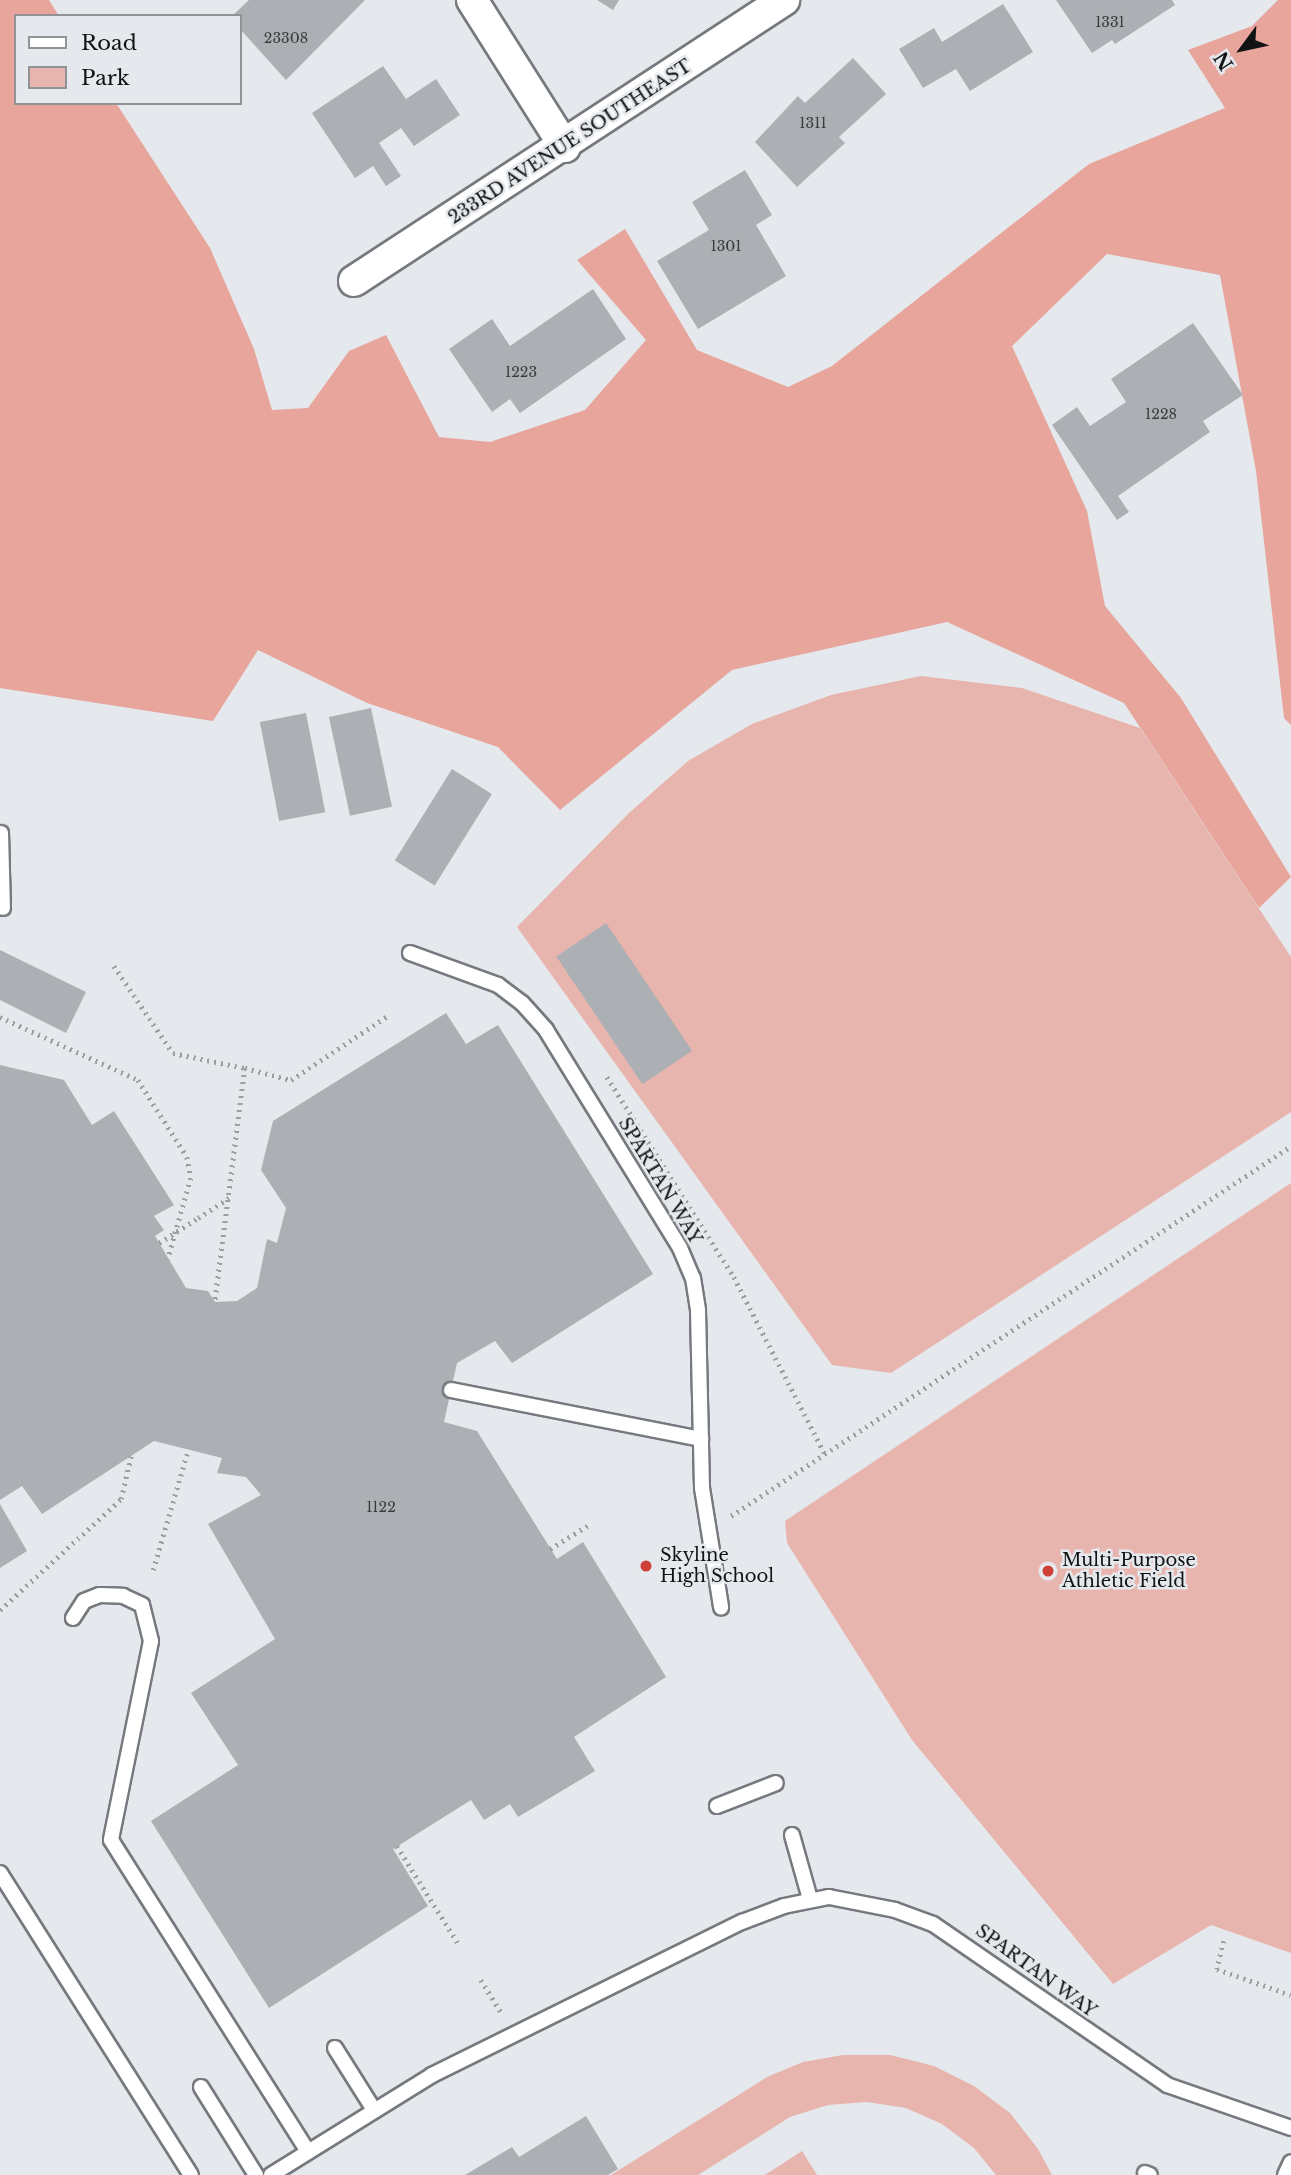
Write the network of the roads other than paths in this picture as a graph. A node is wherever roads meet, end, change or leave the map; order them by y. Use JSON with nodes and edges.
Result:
{"nodes":[{"id":1,"x":472,"y":0,"type":"edge"},
{"id":2,"x":784,"y":0,"type":"edge"},
{"id":3,"x":565,"y":147,"type":"junction"},
{"id":4,"x":354,"y":281,"type":"dead end"},
{"id":5,"x":1,"y":833,"type":"edge"},
{"id":6,"x":2,"y":908,"type":"dead end"},
{"id":7,"x":410,"y":953,"type":"dead end"},
{"id":8,"x":451,"y":1390,"type":"dead end"},
{"id":9,"x":701,"y":1438,"type":"junction"},
{"id":10,"x":721,"y":1607,"type":"dead end"},
{"id":11,"x":73,"y":1618,"type":"dead end"},
{"id":12,"x":776,"y":1783,"type":"dead end"},
{"id":13,"x":717,"y":1806,"type":"dead end"},
{"id":14,"x":792,"y":1835,"type":"dead end"},
{"id":15,"x":0,"y":1873,"type":"edge"},
{"id":16,"x":810,"y":1899,"type":"junction"},
{"id":17,"x":335,"y":2048,"type":"dead end"},
{"id":18,"x":201,"y":2087,"type":"dead end"},
{"id":19,"x":374,"y":2110,"type":"junction"},
{"id":20,"x":1291,"y":2128,"type":"edge"},
{"id":21,"x":308,"y":2151,"type":"junction"},
{"id":22,"x":1291,"y":2162,"type":"edge"},
{"id":23,"x":191,"y":2175,"type":"edge"},
{"id":24,"x":256,"y":2175,"type":"edge"},
{"id":25,"x":271,"y":2175,"type":"edge"},
{"id":26,"x":1285,"y":2175,"type":"edge"}],
"edges":[{"from":1,"to":3,"type":"street"},
{"from":2,"to":3,"type":"street","name":"233RD AVENUE SOUTHEAST"},
{"from":3,"to":4,"type":"street","name":"233RD AVENUE SOUTHEAST"},
{"from":5,"to":6,"type":"lane"},
{"from":7,"to":9,"type":"lane","name":"SPARTAN WAY"},
{"from":8,"to":9,"type":"lane"},
{"from":9,"to":10,"type":"lane","name":"SPARTAN WAY"},
{"from":11,"to":21,"type":"lane"},
{"from":12,"to":13,"type":"lane"},
{"from":14,"to":16,"type":"lane"},
{"from":15,"to":23,"type":"lane"},
{"from":16,"to":19,"type":"lane","name":"SPARTAN WAY"},
{"from":16,"to":20,"type":"lane","name":"SPARTAN WAY"},
{"from":17,"to":19,"type":"lane"},
{"from":18,"to":24,"type":"lane"},
{"from":19,"to":21,"type":"lane","name":"SPARTAN WAY"},
{"from":21,"to":25,"type":"lane","name":"SPARTAN WAY"},
{"from":22,"to":26,"type":"lane"}]}
